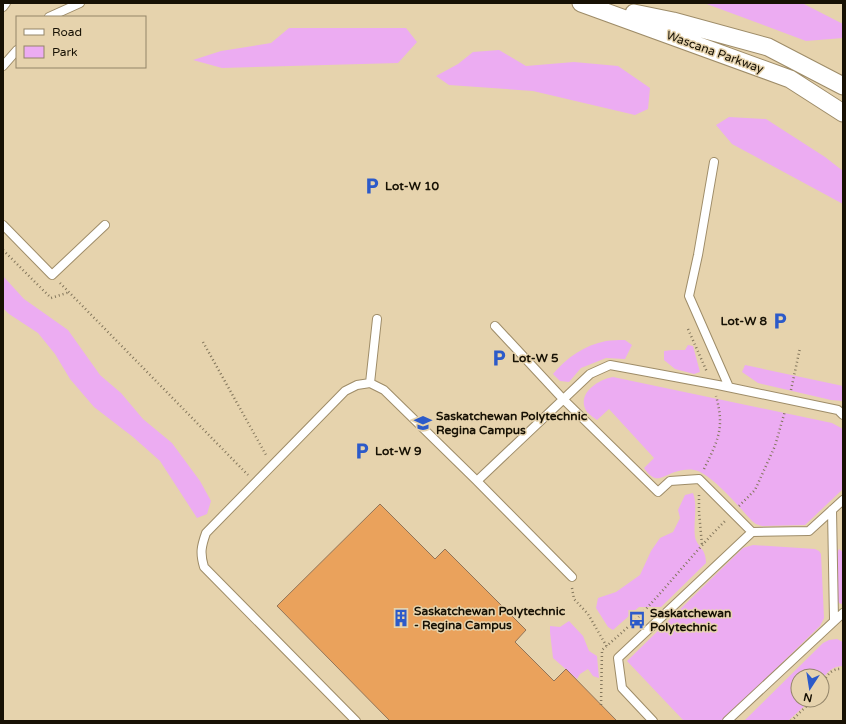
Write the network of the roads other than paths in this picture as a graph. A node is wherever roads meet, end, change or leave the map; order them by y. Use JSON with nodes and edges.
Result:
{"nodes":[{"id":1,"x":6,"y":3,"type":"edge"},
{"id":2,"x":80,"y":3,"type":"edge"},
{"id":3,"x":580,"y":3,"type":"edge"},
{"id":4,"x":3,"y":7,"type":"edge"},
{"id":5,"x":51,"y":16,"type":"edge"},
{"id":6,"x":16,"y":51,"type":"edge"},
{"id":7,"x":3,"y":66,"type":"edge"},
{"id":8,"x":843,"y":86,"type":"edge"},
{"id":9,"x":843,"y":113,"type":"edge"},
{"id":10,"x":714,"y":162,"type":"dead end"},
{"id":11,"x":3,"y":225,"type":"edge"},
{"id":12,"x":105,"y":225,"type":"dead end"},
{"id":13,"x":377,"y":319,"type":"dead end"},
{"id":14,"x":496,"y":326,"type":"dead end"},
{"id":15,"x":370,"y":383,"type":"junction"},
{"id":16,"x":729,"y":387,"type":"junction"},
{"id":17,"x":563,"y":399,"type":"junction"},
{"id":18,"x":843,"y":415,"type":"edge"},
{"id":19,"x":477,"y":481,"type":"junction"},
{"id":20,"x":843,"y":500,"type":"edge"},
{"id":21,"x":832,"y":510,"type":"junction"},
{"id":22,"x":752,"y":532,"type":"junction"},
{"id":23,"x":572,"y":577,"type":"road end"},
{"id":24,"x":843,"y":613,"type":"edge"},
{"id":25,"x":834,"y":620,"type":"junction"},
{"id":26,"x":356,"y":721,"type":"edge"},
{"id":27,"x":653,"y":721,"type":"edge"},
{"id":28,"x":727,"y":721,"type":"edge"}],
"edges":[{"from":1,"to":4,"type":"lane"},
{"from":2,"to":5,"type":"lane"},
{"from":3,"to":8,"type":"street","name":"Wascana Parkway"},
{"from":3,"to":9,"type":"street","name":"Wascana Parkway"},
{"from":6,"to":7,"type":"lane"},
{"from":10,"to":16,"type":"lane"},
{"from":11,"to":12,"type":"lane"},
{"from":13,"to":15,"type":"lane"},
{"from":14,"to":17,"type":"lane"},
{"from":15,"to":19,"type":"lane"},
{"from":15,"to":26,"type":"lane"},
{"from":16,"to":17,"type":"lane"},
{"from":16,"to":18,"type":"lane"},
{"from":17,"to":19,"type":"lane"},
{"from":17,"to":22,"type":"lane"},
{"from":19,"to":23,"type":"lane"},
{"from":20,"to":21,"type":"lane"},
{"from":21,"to":22,"type":"lane"},
{"from":21,"to":25,"type":"lane"},
{"from":22,"to":27,"type":"lane"},
{"from":24,"to":25,"type":"lane"},
{"from":25,"to":28,"type":"lane"}]}
